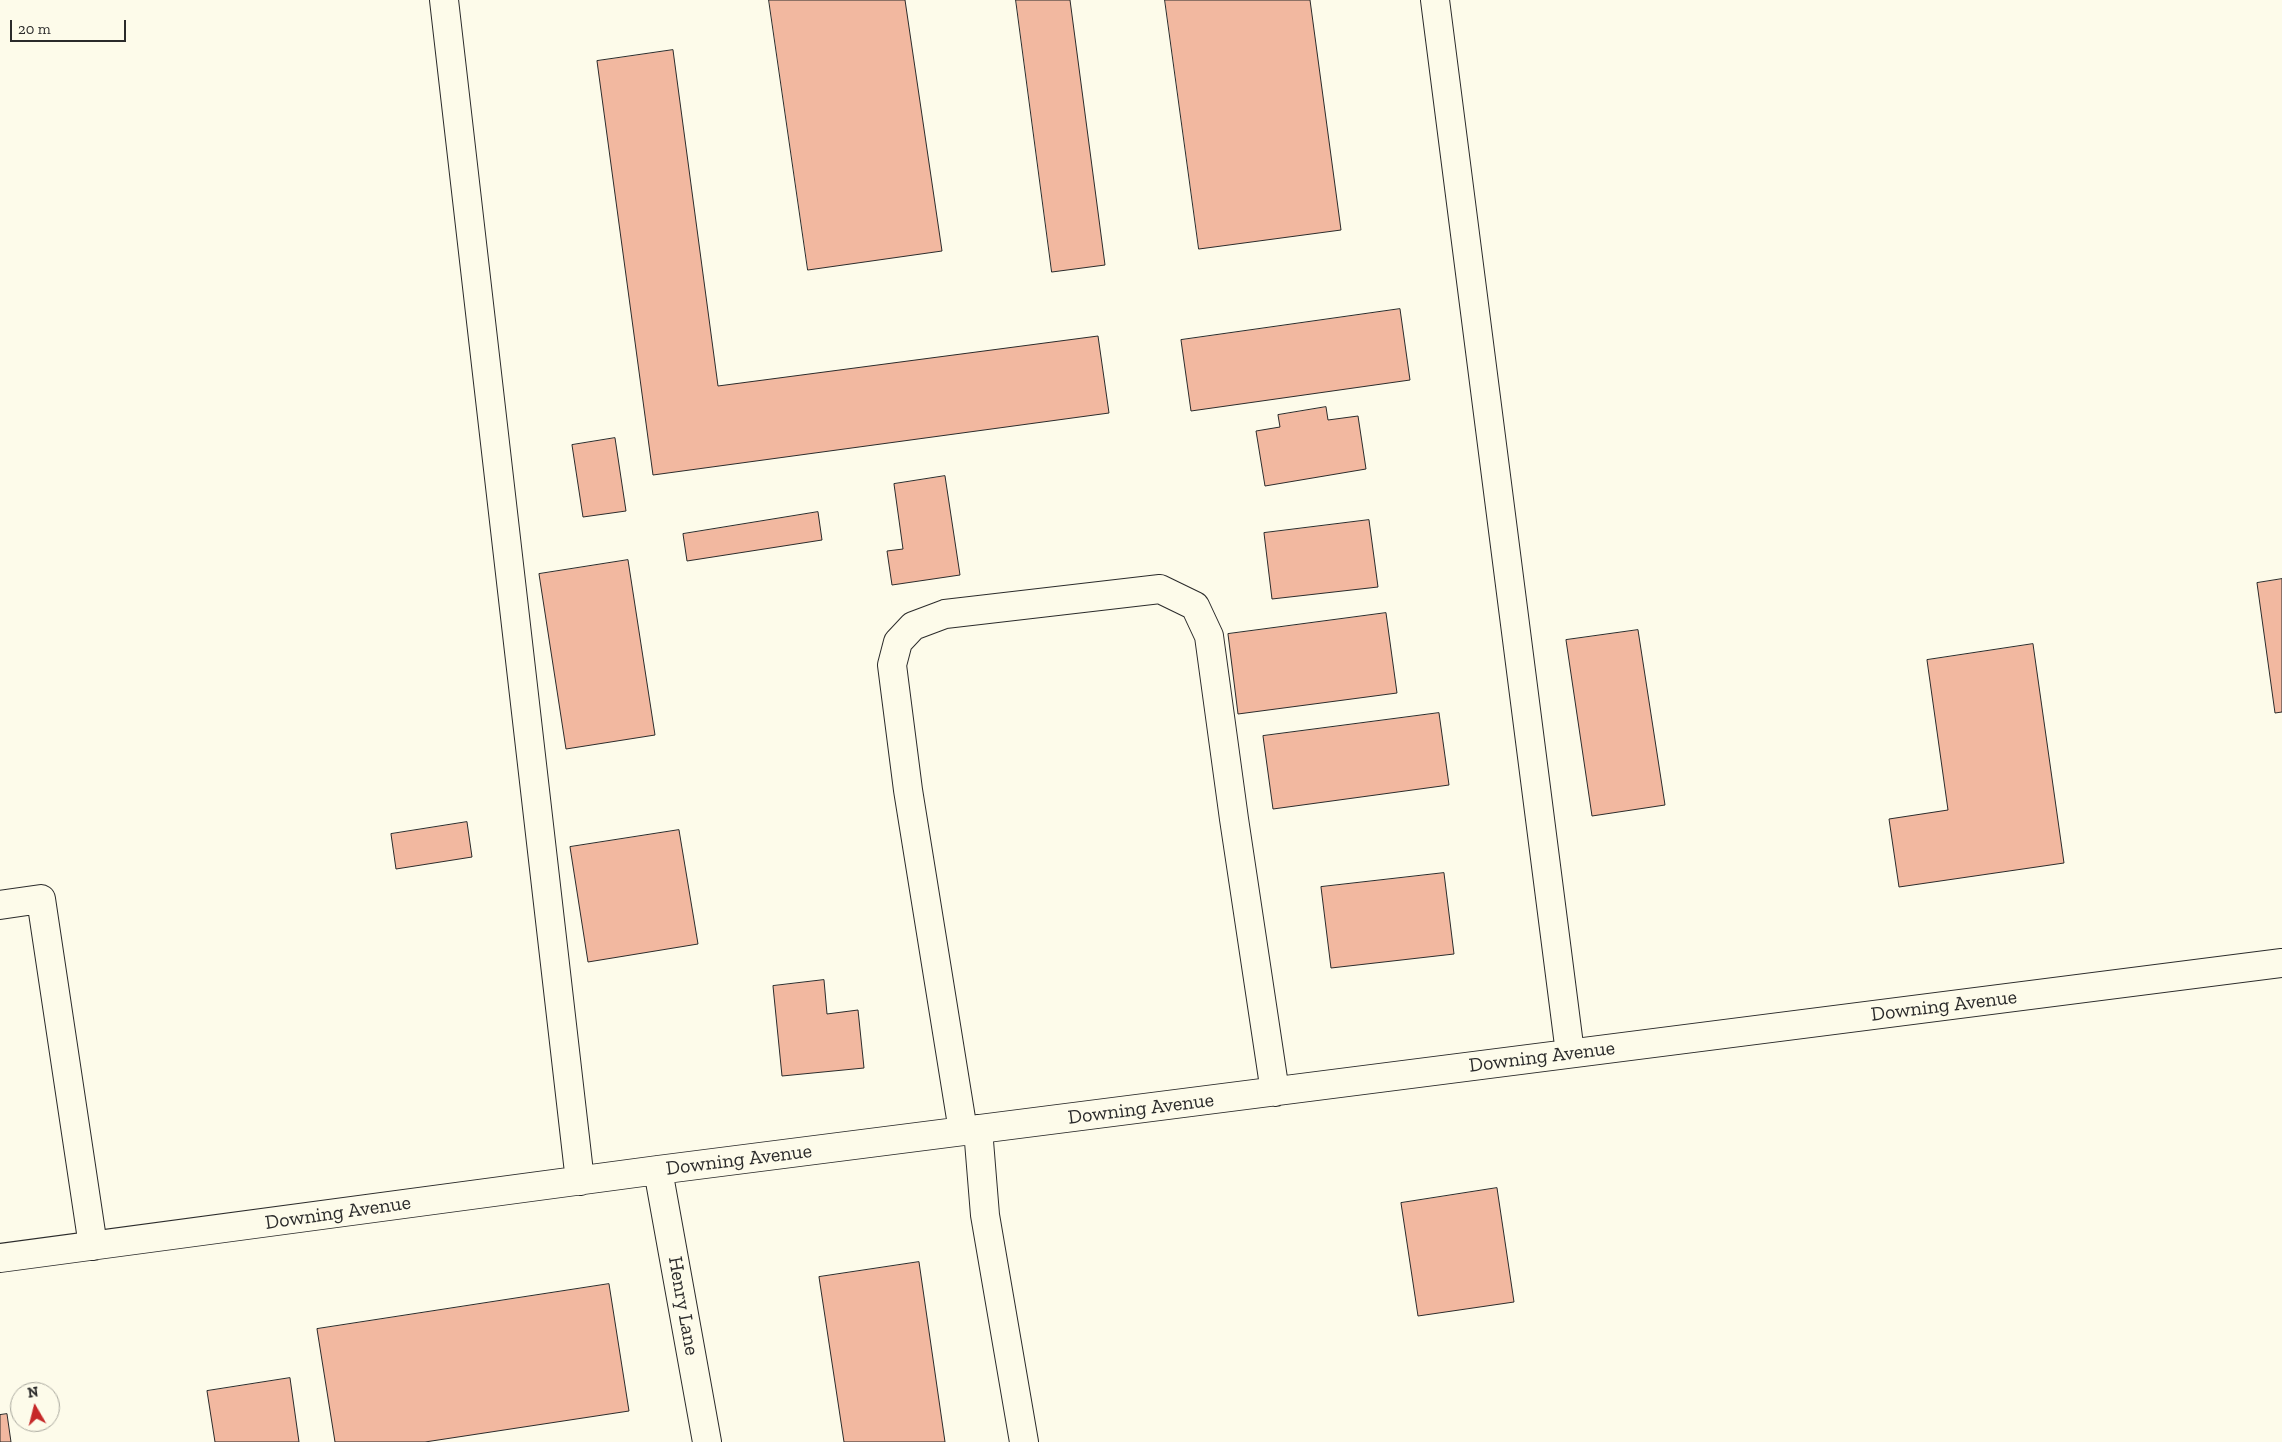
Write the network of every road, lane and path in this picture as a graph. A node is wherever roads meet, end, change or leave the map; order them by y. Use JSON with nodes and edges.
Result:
{"nodes":[{"id":1,"x":444,"y":0,"type":"edge"},
{"id":2,"x":1435,"y":0,"type":"edge"},
{"id":3,"x":0,"y":905,"type":"edge"},
{"id":4,"x":2282,"y":963,"type":"edge"},
{"id":5,"x":1570,"y":1053,"type":"junction"},
{"id":6,"x":1275,"y":1092,"type":"junction"},
{"id":7,"x":971,"y":1130,"type":"junction"},
{"id":8,"x":658,"y":1170,"type":"junction"},
{"id":9,"x":580,"y":1181,"type":"junction"},
{"id":10,"x":93,"y":1246,"type":"junction"},
{"id":11,"x":0,"y":1258,"type":"edge"},
{"id":12,"x":708,"y":1442,"type":"edge"},
{"id":13,"x":1024,"y":1442,"type":"edge"}],
"edges":[{"from":1,"to":9,"type":"street"},
{"from":2,"to":5,"type":"street"},
{"from":3,"to":10,"type":"street"},
{"from":4,"to":5,"type":"street","name":"Downing Avenue"},
{"from":5,"to":6,"type":"street","name":"Downing Avenue"},
{"from":6,"to":7,"type":"street","name":"Downing Avenue"},
{"from":6,"to":7,"type":"street"},
{"from":7,"to":8,"type":"street","name":"Downing Avenue"},
{"from":7,"to":13,"type":"street"},
{"from":8,"to":9,"type":"street","name":"Downing Avenue"},
{"from":8,"to":12,"type":"street","name":"Henry Lane"},
{"from":9,"to":10,"type":"street","name":"Downing Avenue"},
{"from":10,"to":11,"type":"street","name":"Downing Avenue"}]}
